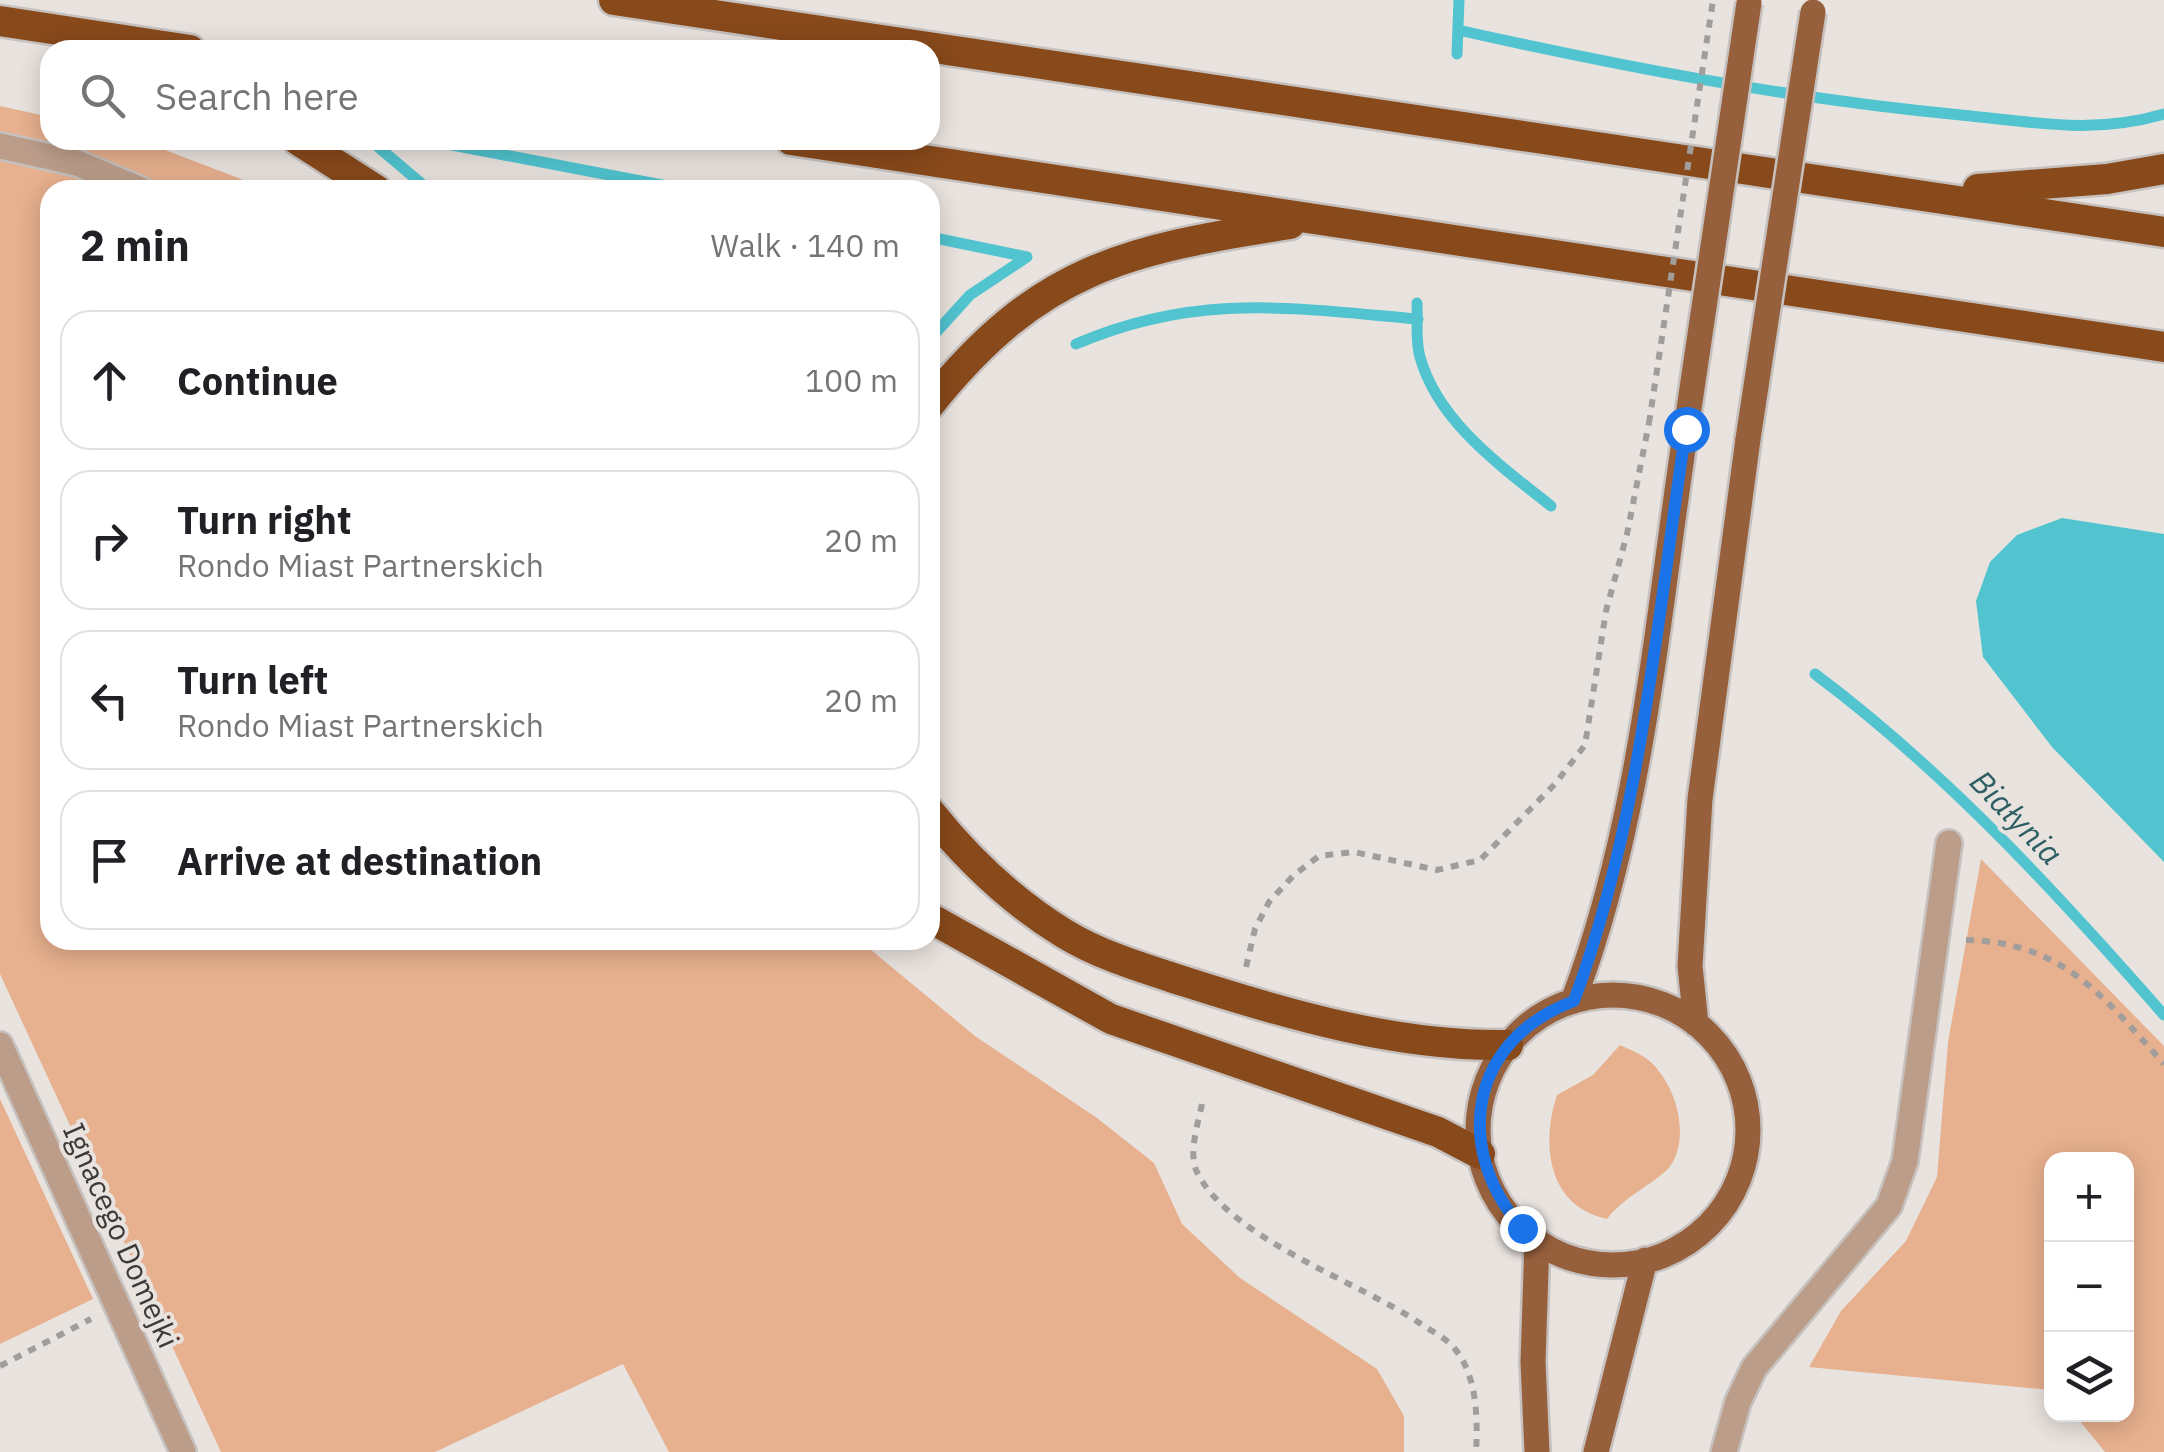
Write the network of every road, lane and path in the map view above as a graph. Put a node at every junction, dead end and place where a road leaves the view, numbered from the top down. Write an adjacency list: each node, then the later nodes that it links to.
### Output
1 (614, 0): 9 (highway)
2 (1712, 0): 26 (path, bridge)
3 (1750, 2): 27 (main road, bridge)
4 (1814, 6): 28 (main road, bridge)
5 (0, 21): 6 (highway)
6 (93, 36): 7 (highway); 8 (highway)
7 (101, 40)
8 (121, 40)
9 (884, 40)
10 (940, 48): 17 (highway)
11 (0, 146): 15 (street)
12 (314, 150): 16 (highway)
13 (857, 150): 18 (highway)
14 (2164, 169): 17 (highway)
15 (117, 180)
16 (360, 180)
17 (1911, 192): 19 (highway)
18 (1320, 219): 20 (highway); 21 (highway)
19 (2164, 232)
20 (2164, 346)
21 (940, 391)
22 (940, 824): 30 (highway)
23 (1949, 843): 25 (street)
24 (940, 924): 33 (highway)
25 (1935, 939): 31 (path); 42 (street)
26 (1246, 967)
27 (1574, 1001): 28 (main road); 30 (main road)
28 (1696, 1024): 35 (main road)
29 (0, 1045): 36 (street, Ignacego Domejki)
30 (1508, 1045): 33 (main road)
31 (2164, 1064)
32 (1202, 1104): 39 (path)
33 (1480, 1154): 34 (main road)
34 (1537, 1240): 35 (main road); 40 (main road)
35 (1645, 1260): 41 (main road)
36 (119, 1305): 37 (path); 38 (street, Ignacego Domejki)
37 (0, 1366)
38 (182, 1452)
39 (1476, 1452)
40 (1538, 1452)
41 (1596, 1452)
42 (1724, 1452)

